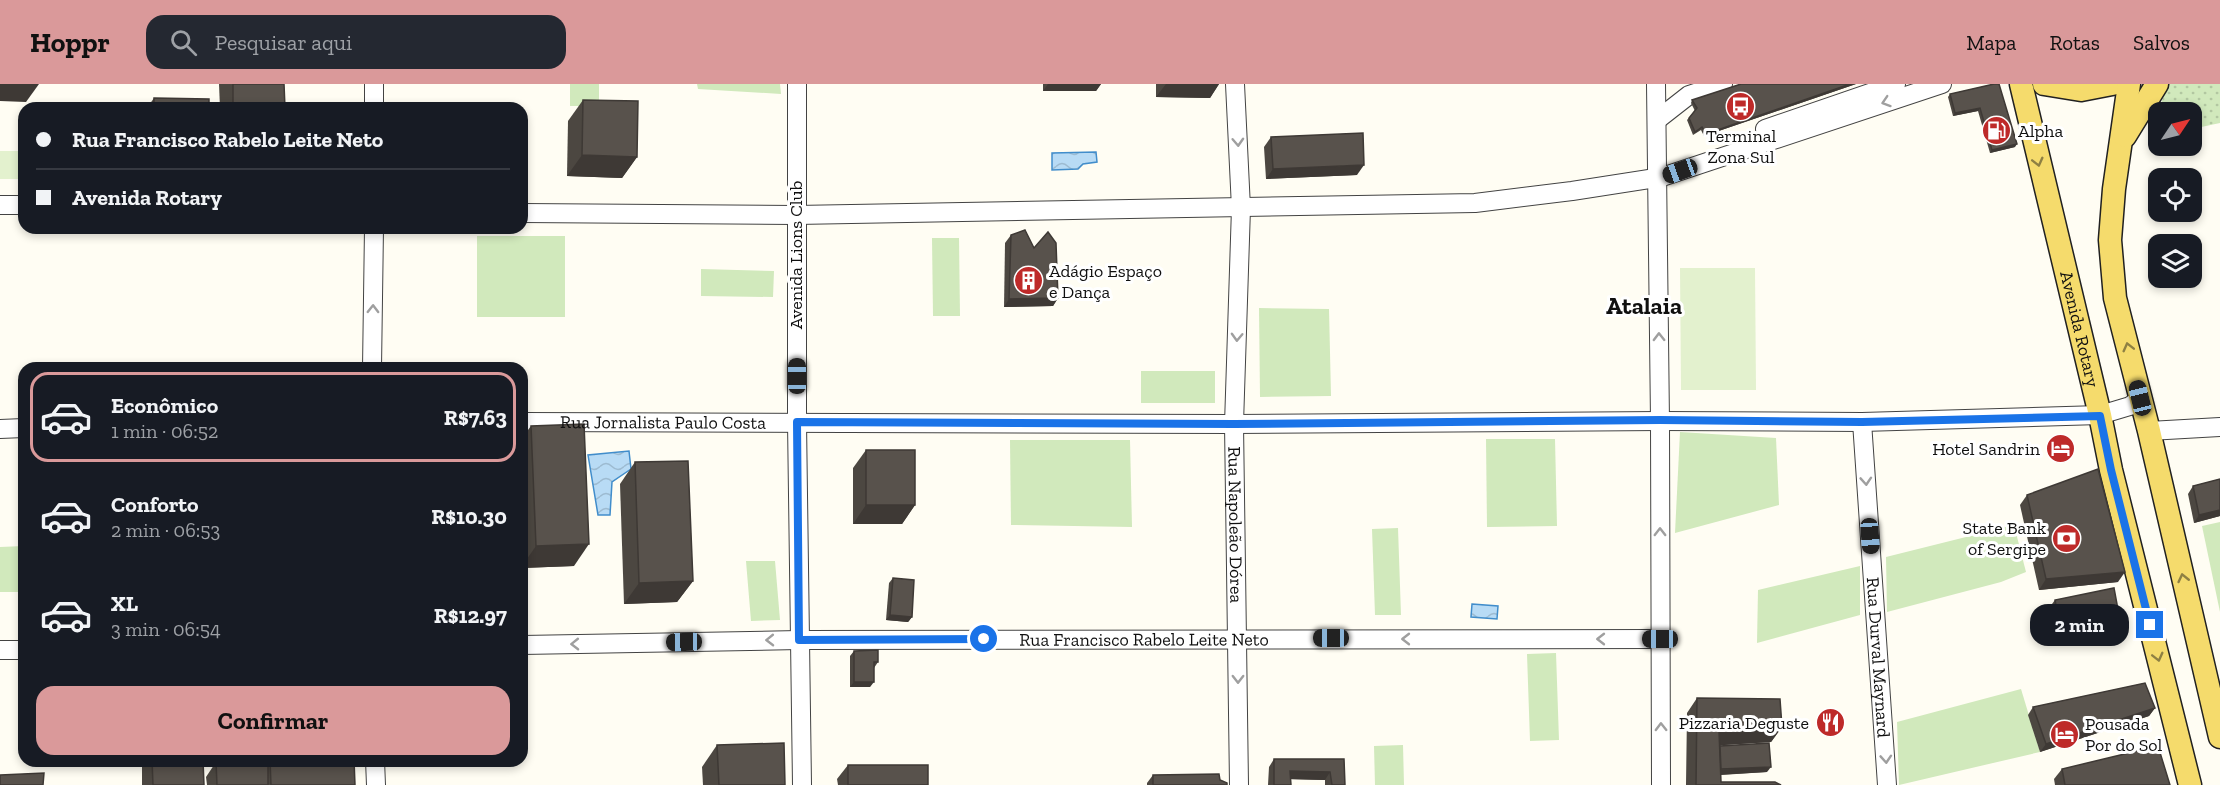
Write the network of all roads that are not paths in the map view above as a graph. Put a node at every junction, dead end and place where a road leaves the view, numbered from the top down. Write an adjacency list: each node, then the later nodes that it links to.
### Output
1 (374, 84): 13 (street)
2 (797, 84): 21 (street, Avenida Lions Club)
3 (1235, 84): 19 (street, Rua Napoleão Dórea, one-way to 19)
4 (1656, 84): 14 (street)
5 (1723, 84): 14 (street)
6 (1896, 84): 16 (street)
7 (1942, 84): 16 (street, one-way to 16)
8 (2021, 84): 25 (main road, Avenida Rotary, one-way to 25)
9 (2044, 84): 10 (main road)
10 (2112, 84)
11 (2128, 84): 15 (main road)
12 (2157, 84): 15 (main road)
13 (374, 102)
14 (1657, 120): 16 (street)
15 (2122, 140): 24 (main road, one-way to 15)
16 (1659, 177): 19 (street); 26 (street, one-way to 16)
17 (0, 205): 18 (street)
18 (18, 205)
19 (1241, 208): 21 (street); 30 (street, Rua Napoleão Dórea, one-way to 30)
20 (528, 213): 21 (street)
21 (796, 215): 28 (street, Avenida Lions Club)
22 (374, 234): 23 (street, one-way to 22)
23 (372, 362)
24 (2140, 398): 25 (street, Rua Jornalista Paulo Costa); 34 (main road)
25 (2100, 416): 29 (street, Rua Jornalista Paulo Costa); 48 (main road, Avenida Rotary, one-way to 48)
26 (1660, 420): 29 (street, Rua Jornalista Paulo Costa); 30 (street, Rua Jornalista Paulo Costa); 36 (street, one-way to 26)
27 (528, 422): 28 (street, Rua Jornalista Paulo Costa)
28 (797, 422): 30 (street, Rua Jornalista Paulo Costa); 37 (street, Avenida Lions Club)
29 (1862, 422): 47 (street, Rua Durval Maynard, one-way to 47)
30 (1234, 424): 35 (street, Rua Napoleão Dórea)
31 (2220, 427): 34 (street)
32 (18, 428): 33 (street)
33 (0, 429)
34 (2149, 431): 41 (main road, one-way to 34)
35 (1238, 638): 36 (street, Rua Francisco Rabelo Leite Neto, one-way to 35); 37 (street, Rua Francisco Rabelo Leite Neto); 45 (street, Rua Napoleão Dórea, one-way to 45)
36 (1660, 639): 46 (street, one-way to 36)
37 (799, 640): 38 (street, Rua Francisco Rabelo Leite Neto, one-way to 38); 44 (street, Avenida Lions Club)
38 (528, 645)
39 (0, 650): 40 (street)
40 (18, 650)
41 (2220, 737)
42 (375, 767): 43 (street)
43 (376, 785)
44 (802, 785)
45 (1239, 785)
46 (1661, 785)
47 (1887, 785)
48 (2190, 785)

